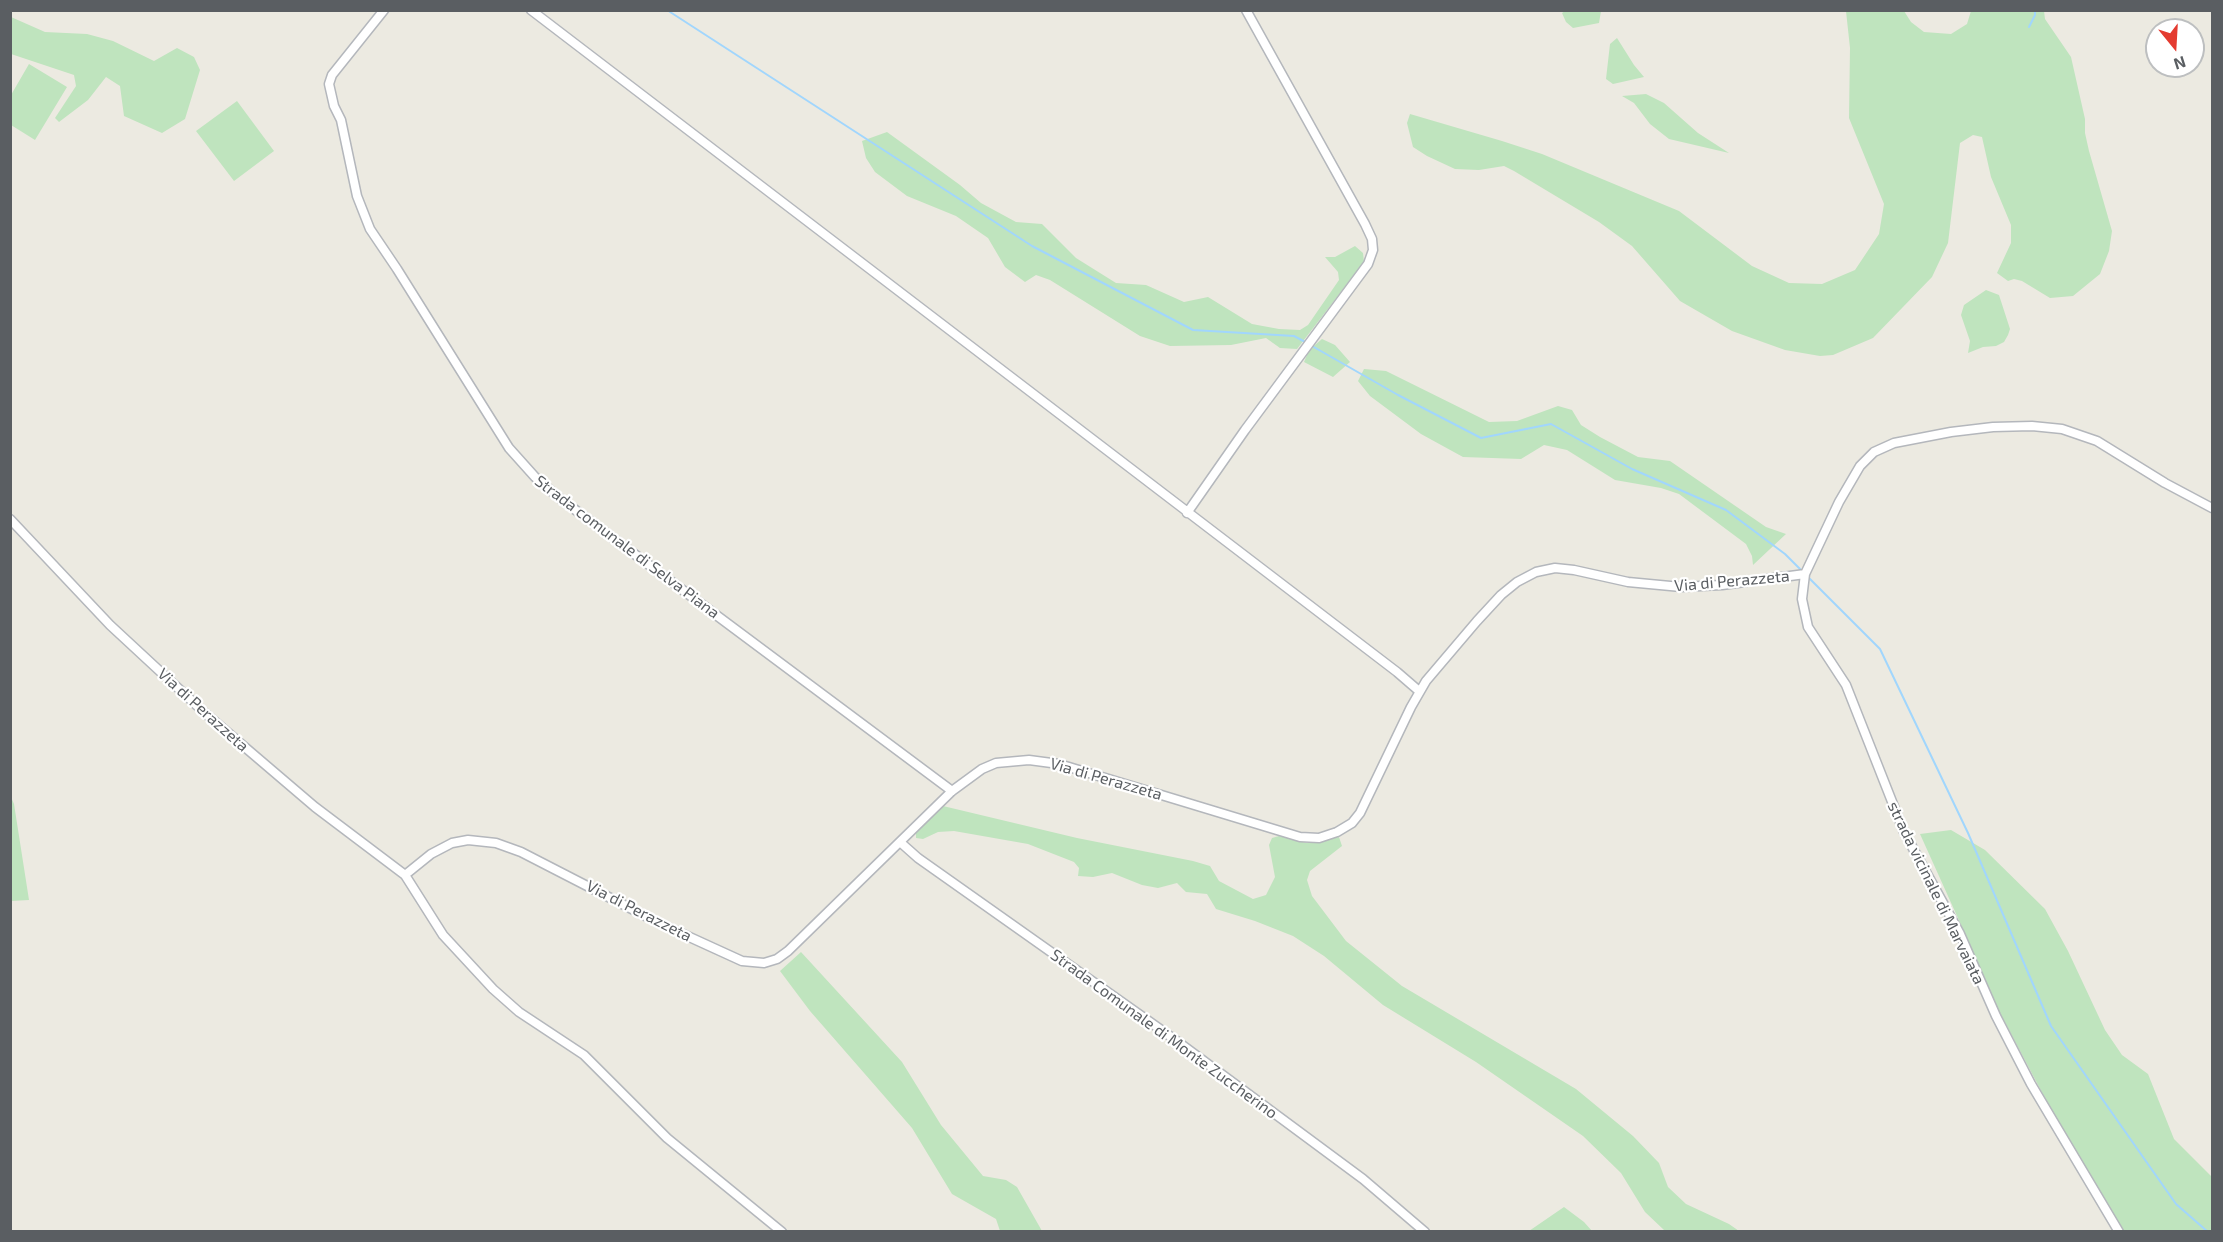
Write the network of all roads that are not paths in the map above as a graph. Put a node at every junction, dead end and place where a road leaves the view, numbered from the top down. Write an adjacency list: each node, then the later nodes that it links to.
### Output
1 (384, 10): 9 (street, Strada comunale di Selva Piana)
2 (531, 10): 5 (street)
3 (1246, 10): 5 (street)
4 (2212, 508): 7 (street, Via di Perazzeta)
5 (1187, 513): 8 (street)
6 (10, 519): 11 (street, Via di Perazzeta)
7 (1805, 574): 8 (street, Via di Perazzeta); 14 (street, strada vicinale di Marvaiata)
8 (1419, 691): 9 (street, Via di Perazzeta)
9 (952, 791): 10 (street, Via di Perazzeta)
10 (900, 842): 11 (street, Via di Perazzeta); 13 (street, Strada Comunale di Monte Zuccherino)
11 (405, 875): 12 (street)
12 (782, 1232)
13 (1425, 1232)
14 (2119, 1232)

